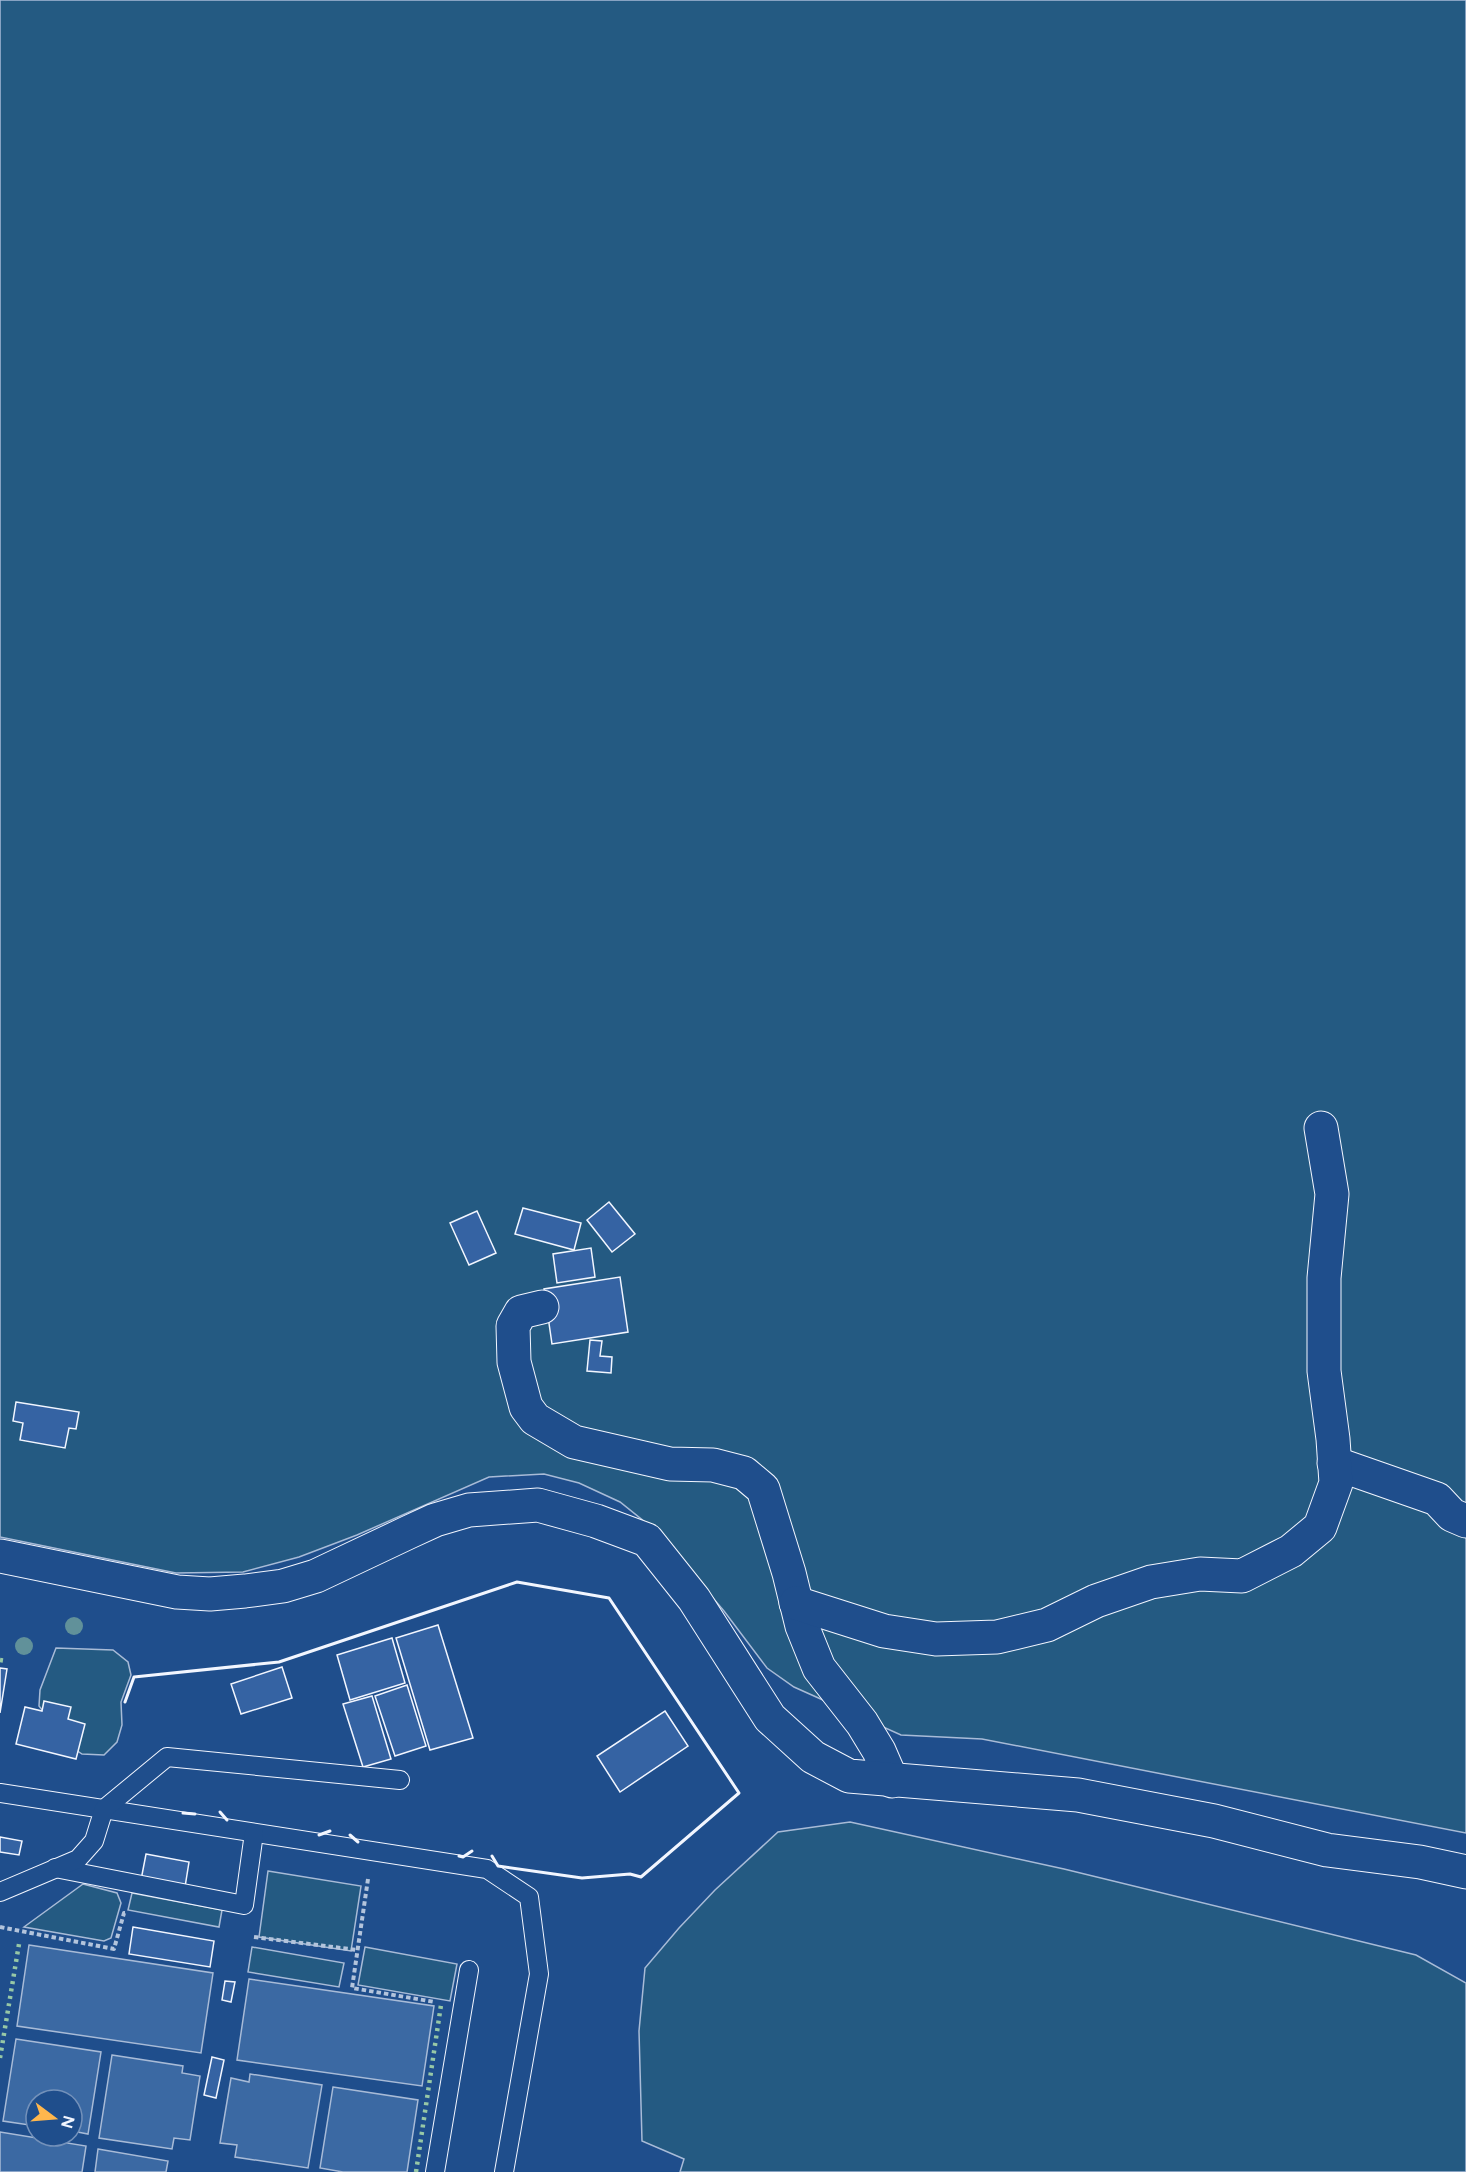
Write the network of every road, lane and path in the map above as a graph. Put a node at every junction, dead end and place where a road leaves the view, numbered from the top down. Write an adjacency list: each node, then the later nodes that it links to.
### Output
1 (1321, 1128): 3 (street)
2 (542, 1307): 6 (street)
3 (1335, 1463): 4 (street); 6 (street)
4 (1466, 1521)
5 (0, 1556): 8 (street)
6 (796, 1603): 8 (street)
7 (400, 1780): 10 (lane)
8 (892, 1781): 14 (street)
9 (0, 1793): 10 (lane)
10 (104, 1809): 11 (lane); 13 (lane)
11 (254, 1833): 12 (lane); 13 (lane)
12 (372, 1851): 19 (path); 23 (lane)
13 (55, 1868): 15 (lane)
14 (1466, 1872)
15 (0, 1892)
16 (135, 1915): 17 (path)
17 (0, 1927)
18 (254, 1937): 19 (path)
19 (357, 1950): 21 (path)
20 (469, 1970): 21 (lane)
21 (463, 2007): 22 (lane)
22 (435, 2172)
23 (504, 2172)

